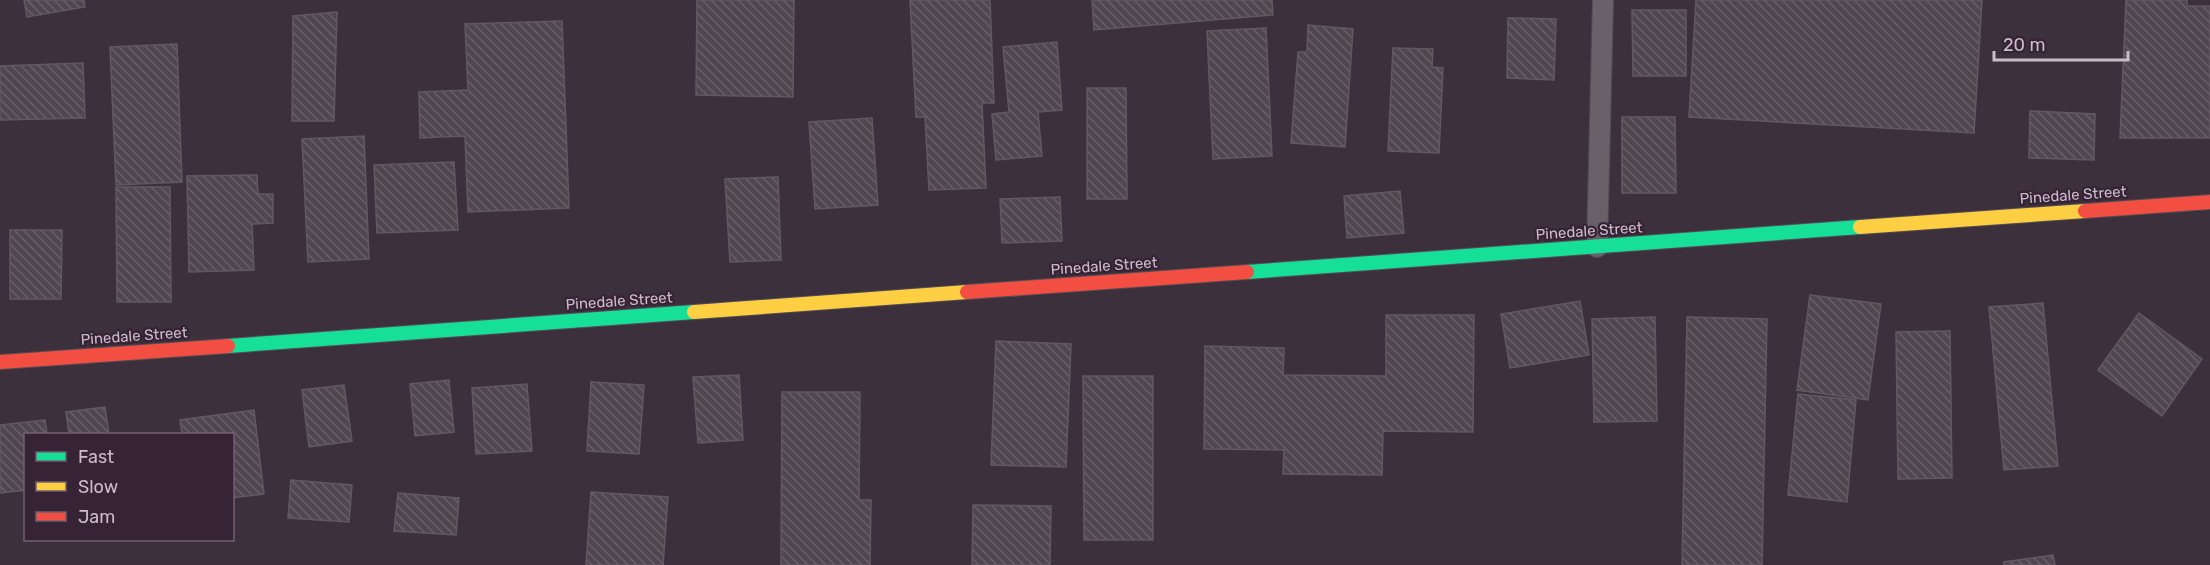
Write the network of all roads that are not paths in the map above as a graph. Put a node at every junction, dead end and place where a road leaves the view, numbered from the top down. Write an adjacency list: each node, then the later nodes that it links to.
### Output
1 (1603, 0): 3 (lane)
2 (2210, 202): 3 (street, Pinedale Street)
3 (1596, 247): 4 (street, Pinedale Street)
4 (0, 363)

